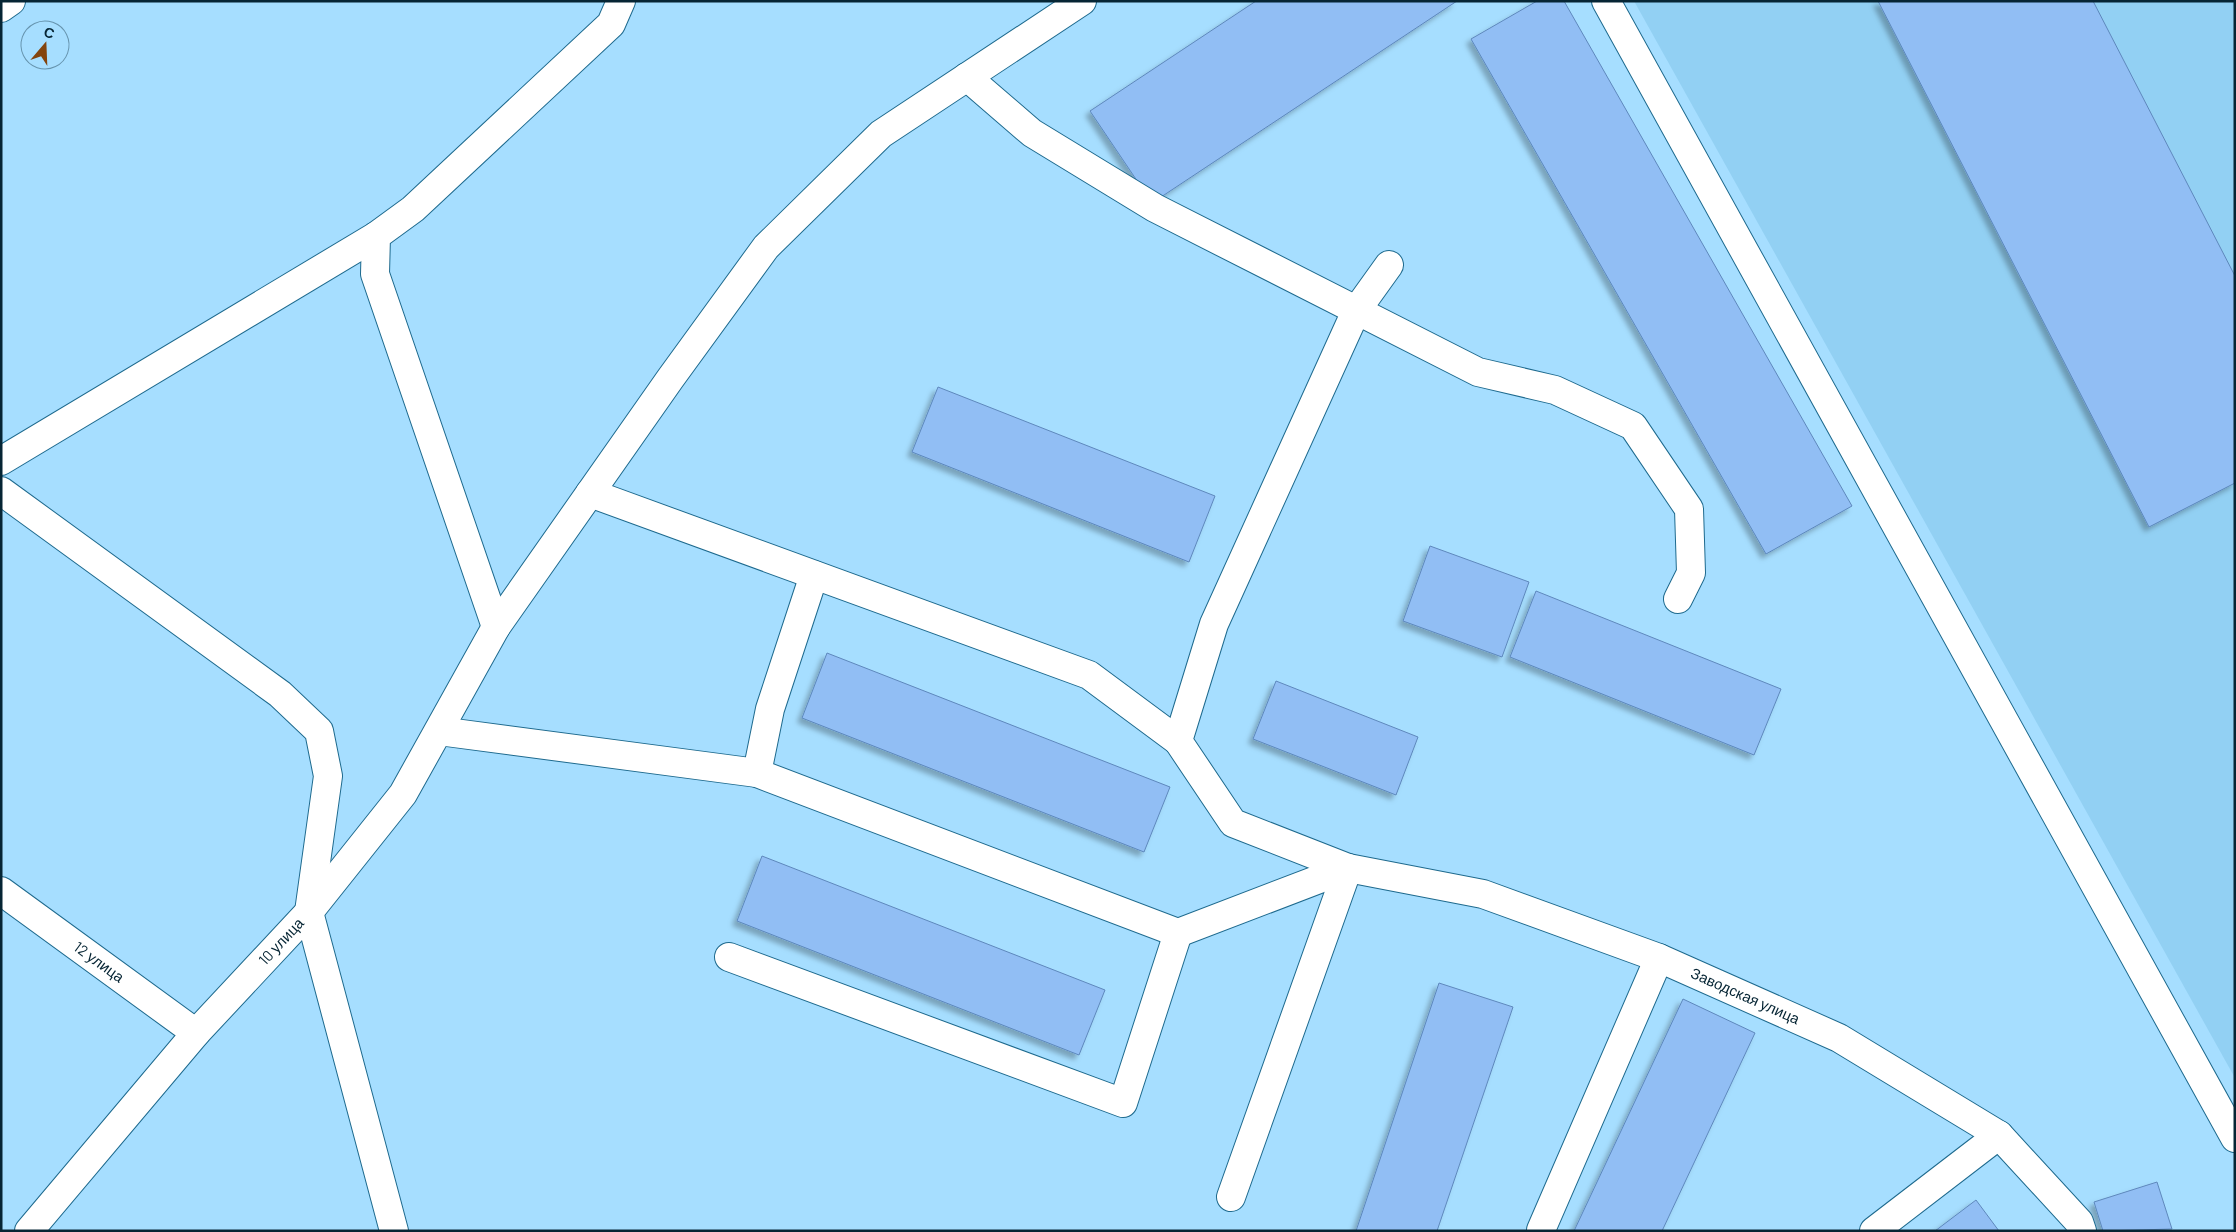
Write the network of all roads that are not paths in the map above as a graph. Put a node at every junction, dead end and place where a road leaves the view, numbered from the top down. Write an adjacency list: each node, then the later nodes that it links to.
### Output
1 (11, 1): 5 (street)
2 (621, 1): 7 (street)
3 (1082, 1): 6 (street, 10 улица)
4 (1606, 1): 27 (street)
5 (1, 8)
6 (967, 76): 9 (street); 12 (street, 10 улица)
7 (376, 236): 10 (street); 15 (street)
8 (1389, 265): 9 (street)
9 (1356, 311): 14 (street); 17 (street)
10 (1, 461)
11 (1, 491): 21 (street)
12 (590, 493): 13 (street); 15 (street, 10 улица)
13 (814, 575): 17 (street); 18 (street)
14 (1678, 598)
15 (496, 627): 16 (street, 10 улица)
16 (439, 731): 18 (street); 21 (street, 10 улица)
17 (1178, 741): 19 (street, Заводская улица)
18 (757, 773): 22 (street)
19 (1348, 868): 22 (street); 24 (street, Заводская улица); 28 (street)
20 (1, 892): 25 (street, 12 улица)
21 (309, 912): 25 (street, 10 улица); 31 (street)
22 (1178, 933): 23 (street)
23 (729, 957)
24 (1658, 958): 26 (street, Заводская улица); 29 (street)
25 (196, 1033): 30 (street, 10 улица)
26 (1999, 1135): 32 (street); 33 (street, Заводская улица)
27 (2235, 1138)
28 (1231, 1197)
29 (1540, 1230)
30 (29, 1231)
31 (394, 1231)
32 (1874, 1231)
33 (2082, 1231)

